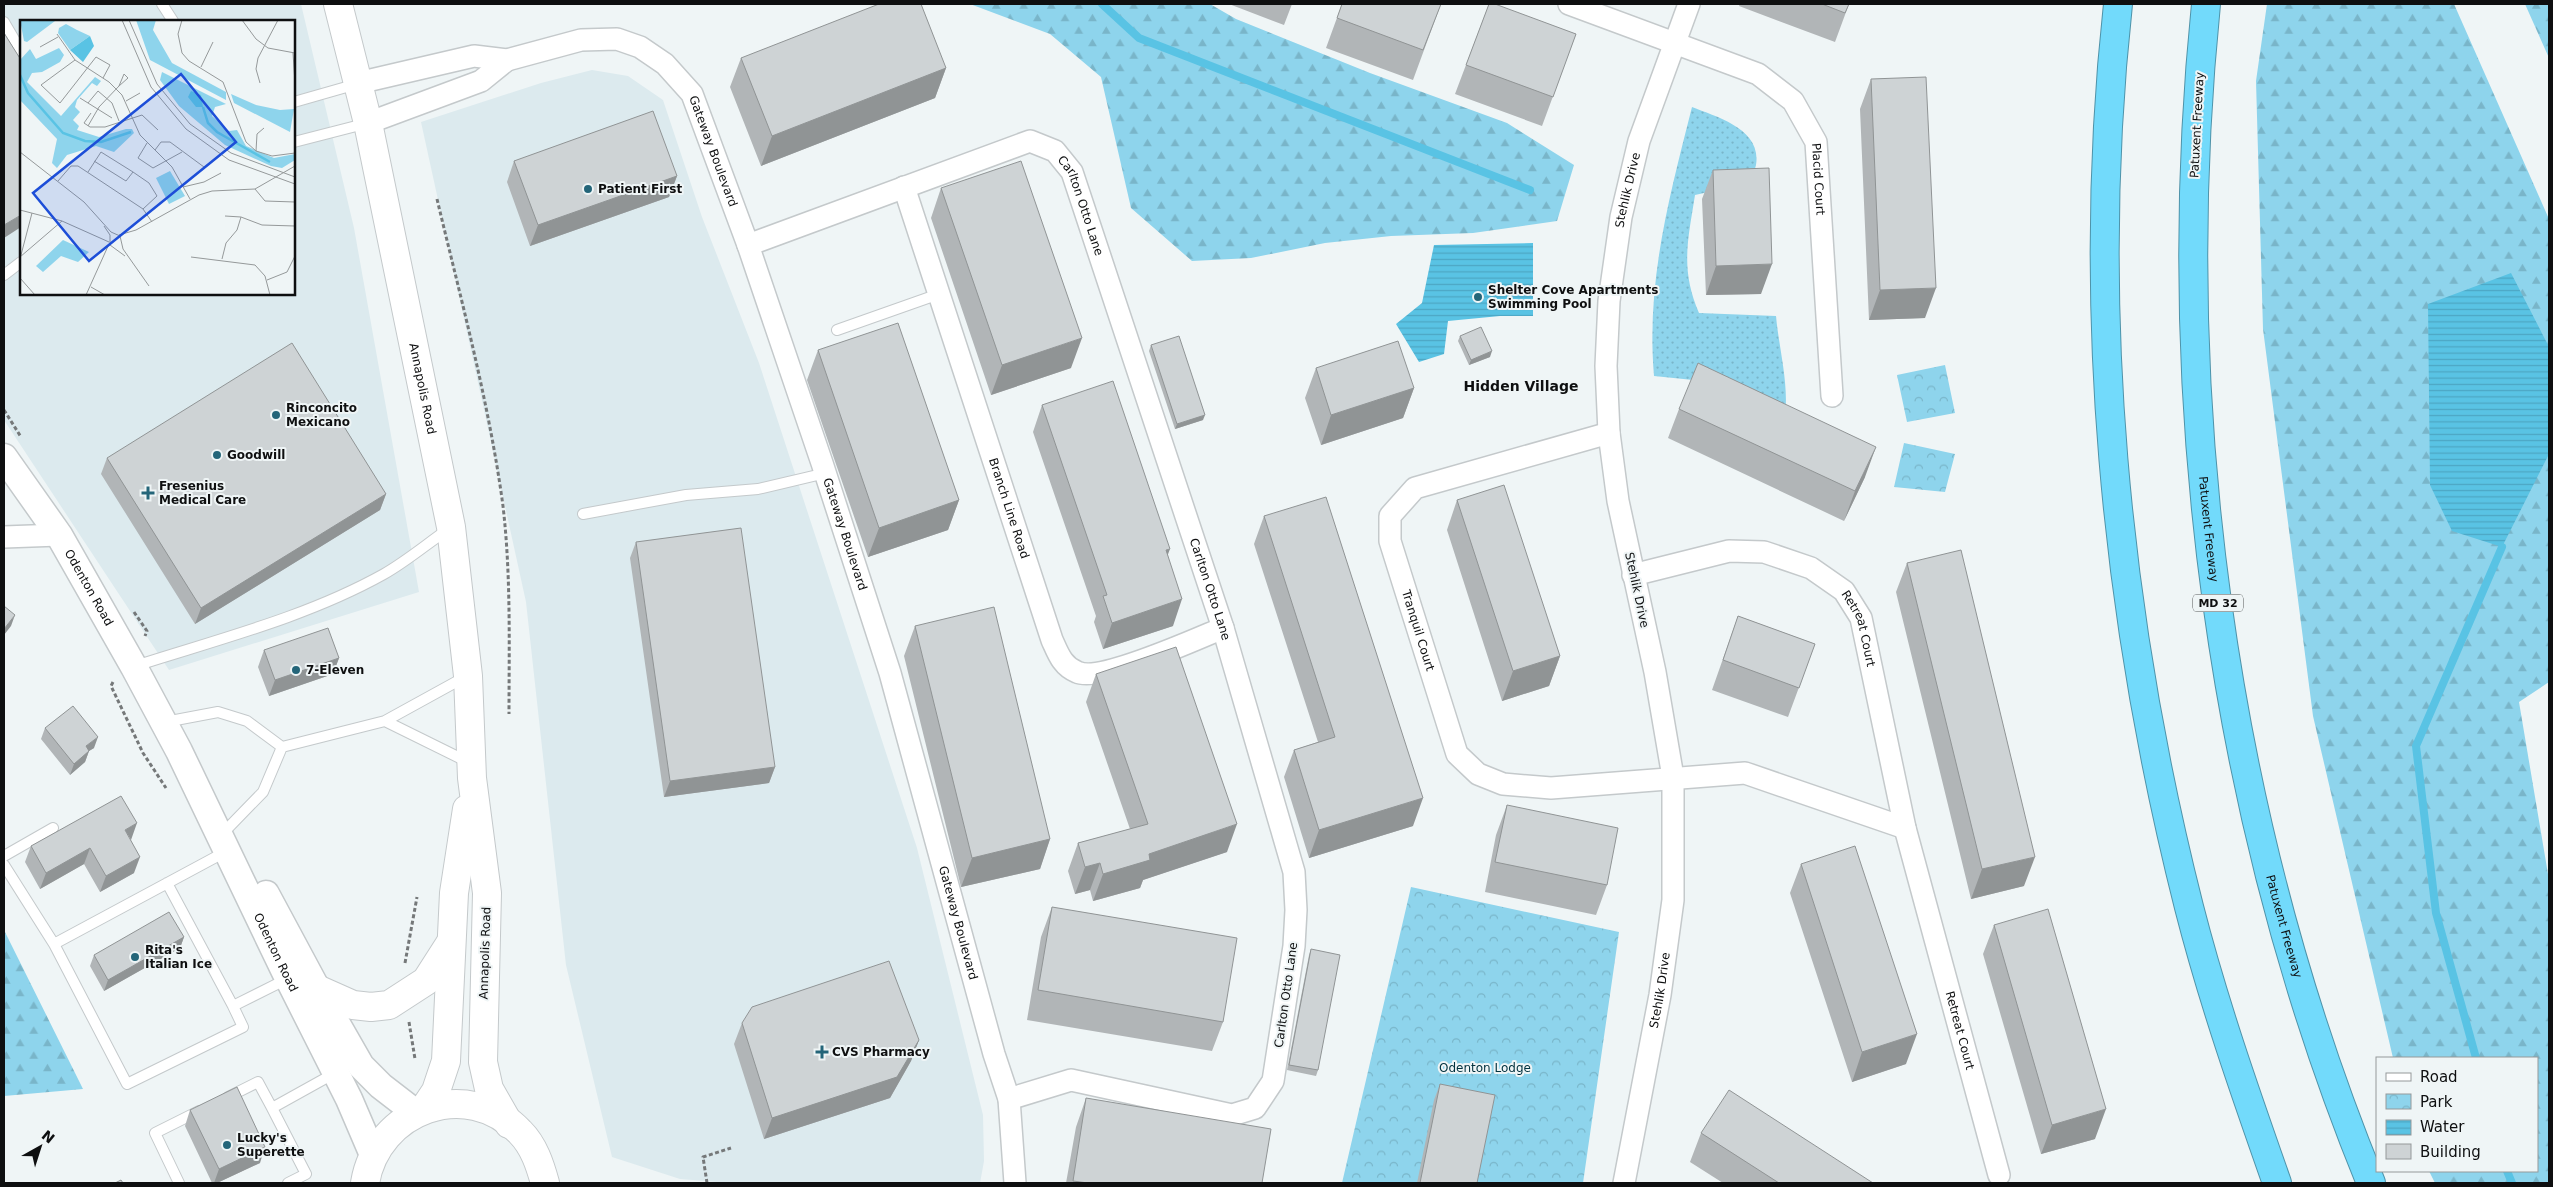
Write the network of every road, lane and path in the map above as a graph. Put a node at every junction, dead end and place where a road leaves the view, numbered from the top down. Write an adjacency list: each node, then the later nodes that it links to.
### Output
1 (162, 4): 7 (lane)
2 (338, 4): 12 (main road, Annapolis Road)
3 (1569, 4): 9 (street, Placid Court)
4 (1689, 4): 9 (street, Stehlik Drive)
5 (2118, 4): 66 (highway)
6 (2206, 4): 67 (highway, Patuxent Freeway / MD 32)
7 (172, 20)
8 (4, 22): 10 (lane)
9 (1675, 42): 23 (street, Placid Court); 24 (street, Stehlik Drive)
10 (20, 49)
11 (507, 60): 12 (street, Gateway Boulevard); 14 (street, Gateway Boulevard); 18 (street, Gateway Boulevard)
12 (358, 84): 13 (lane); 14 (main road, Annapolis Road)
13 (295, 102)
14 (368, 123): 15 (lane); 28 (main road, Annapolis Road)
15 (295, 142)
16 (904, 187): 18 (street, Carlton Otto Lane); 21 (street, Branch Line Road); 32 (street, Carlton Otto Lane)
17 (437, 199): 35 (path)
18 (748, 245): 26 (street, Gateway Boulevard)
19 (20, 263): 20 (lane)
20 (4, 275)
21 (939, 294): 22 (lane); 32 (street, Branch Line Road)
22 (837, 330)
23 (1832, 396)
24 (1609, 433): 31 (street, Stehlik Drive); 40 (street, Tranquil Court)
25 (4, 457): 29 (street, Odenton Road)
26 (826, 473): 27 (lane); 53 (street, Gateway Boulevard)
27 (583, 514)
28 (451, 527): 33 (lane); 34 (main road, Annapolis Road)
29 (59, 535): 30 (street); 33 (street, Odenton Road)
30 (4, 537)
31 (1633, 575): 40 (street, Stehlik Drive); 42 (street, Retreat Court)
32 (1223, 628): 53 (street, Carlton Otto Lane)
33 (134, 667): 37 (street, Odenton Road)
34 (468, 676): 36 (lane); 39 (main road, Annapolis Road)
35 (509, 714)
36 (385, 721): 38 (lane); 39 (lane)
37 (164, 722): 38 (lane); 43 (street, Odenton Road)
38 (282, 747): 43 (lane)
39 (471, 770): 47 (main road, Annapolis Road); 56 (main road, Annapolis Road)
40 (1673, 777): 42 (street); 65 (street, Stehlik Drive)
41 (52, 828): 44 (lane)
42 (1905, 828): 59 (street, Retreat Court)
43 (227, 840): 46 (lane); 49 (street, Odenton Road); 50 (street, Odenton Road)
44 (4, 856)
45 (4, 865): 48 (lane)
46 (166, 883): 48 (lane); 51 (lane)
47 (452, 941): 50 (main road); 55 (main road, Annapolis Road)
48 (54, 944): 51 (lane)
49 (288, 978): 51 (lane); 52 (street, Odenton Road)
50 (317, 989): 55 (street, Odenton Road)
51 (233, 1006)
52 (336, 1072): 54 (lane); 58 (street, Odenton Road)
53 (1009, 1099): 64 (street, Gateway Boulevard)
54 (272, 1108): 61 (lane); 62 (lane)
55 (420, 1111): 56 (main road); 58 (main road)
56 (509, 1124): 60 (main road)
57 (731, 1148): 63 (path)
58 (364, 1172)
59 (1999, 1175)
60 (547, 1178)
61 (179, 1183)
62 (288, 1183)
63 (707, 1183)
64 (1016, 1183)
65 (1624, 1183)
66 (2277, 1183)
67 (2371, 1183)

